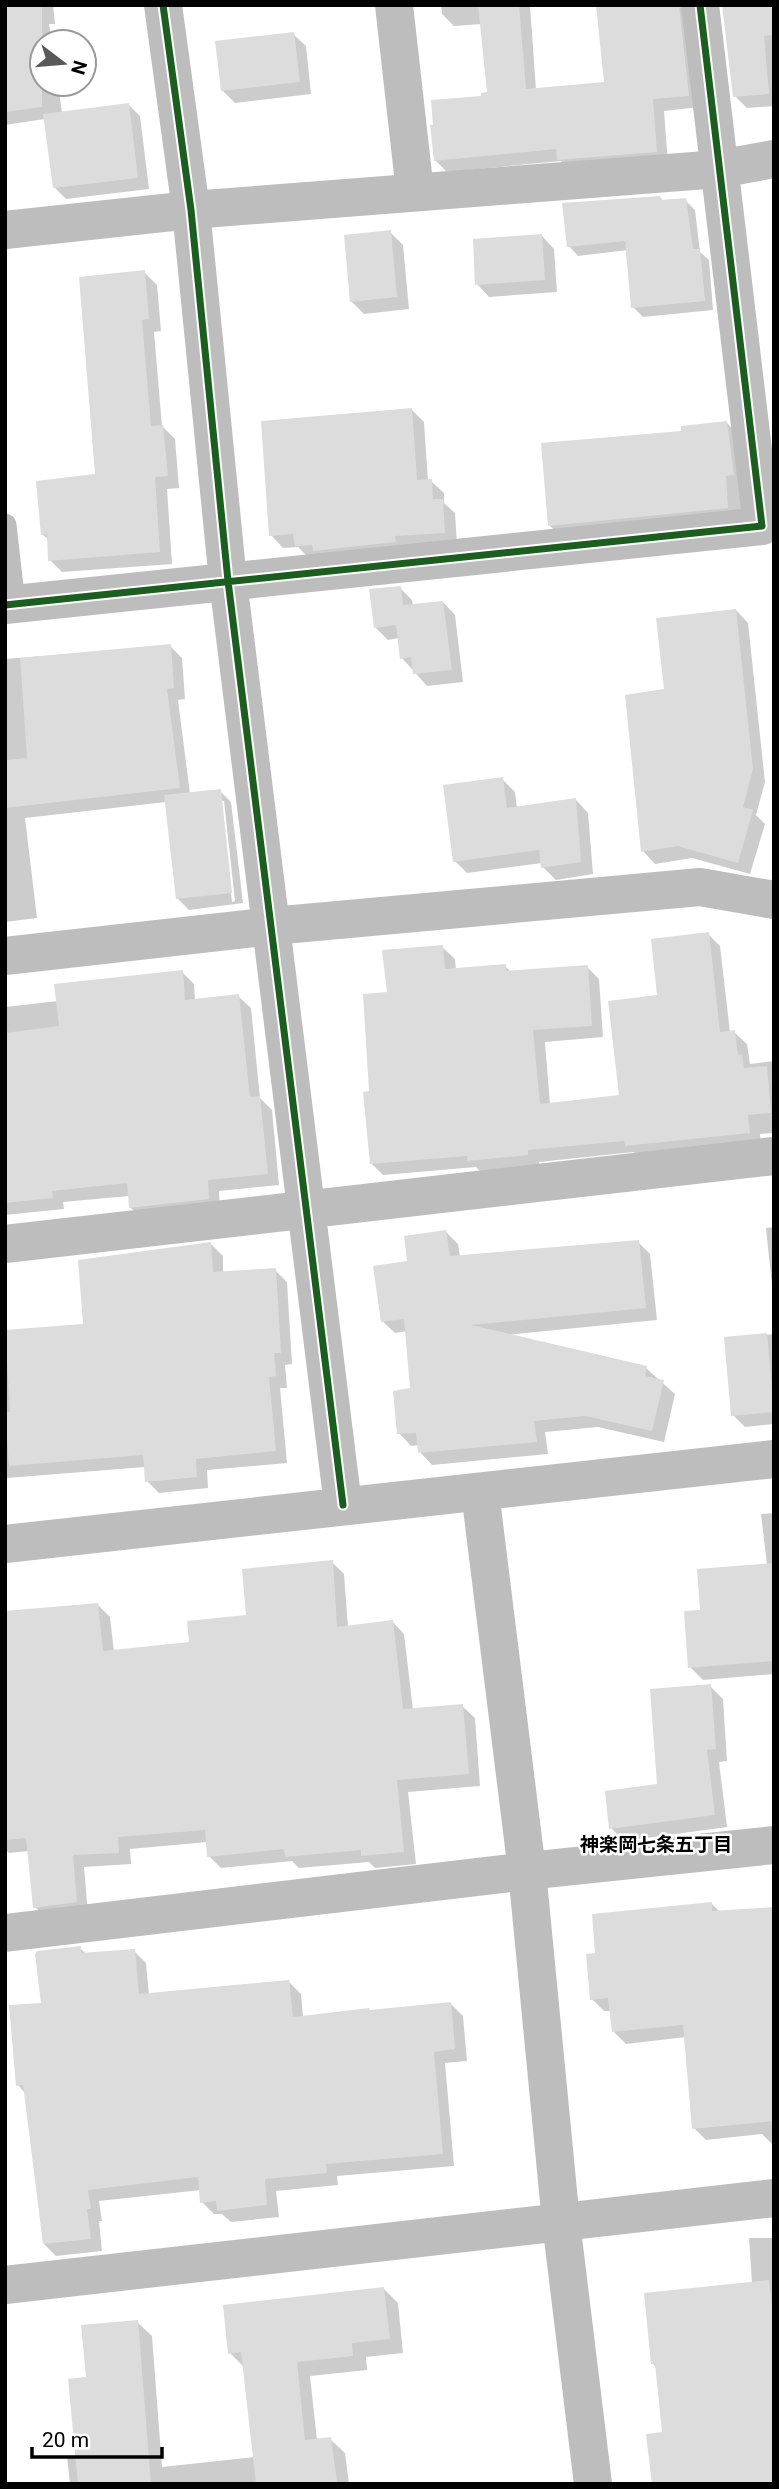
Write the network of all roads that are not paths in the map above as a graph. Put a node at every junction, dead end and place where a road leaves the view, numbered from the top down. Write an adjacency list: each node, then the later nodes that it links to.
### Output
1 (163, 5): 7 (street)
2 (394, 5): 6 (street)
3 (699, 5): 5 (street)
4 (774, 159): 5 (street)
5 (719, 169): 6 (street); 10 (street)
6 (415, 192): 7 (street)
7 (191, 210): 8 (street); 10 (street)
8 (5, 230)
9 (5, 525): 11 (lane)
10 (228, 581): 11 (street); 13 (street)
11 (10, 604)
12 (774, 900): 13 (street)
13 (272, 926): 14 (street); 16 (street)
14 (5, 956)
15 (774, 1156): 16 (street)
16 (306, 1208): 17 (street); 20 (street)
17 (5, 1244)
18 (774, 1459): 19 (street)
19 (480, 1492): 20 (street); 23 (street)
20 (343, 1505): 21 (street)
21 (5, 1544)
22 (774, 1845): 23 (street)
23 (527, 1871): 24 (street); 26 (street)
24 (5, 1933)
25 (774, 2198): 26 (street)
26 (562, 2222): 27 (street); 28 (street)
27 (5, 2285)
28 (593, 2484)

